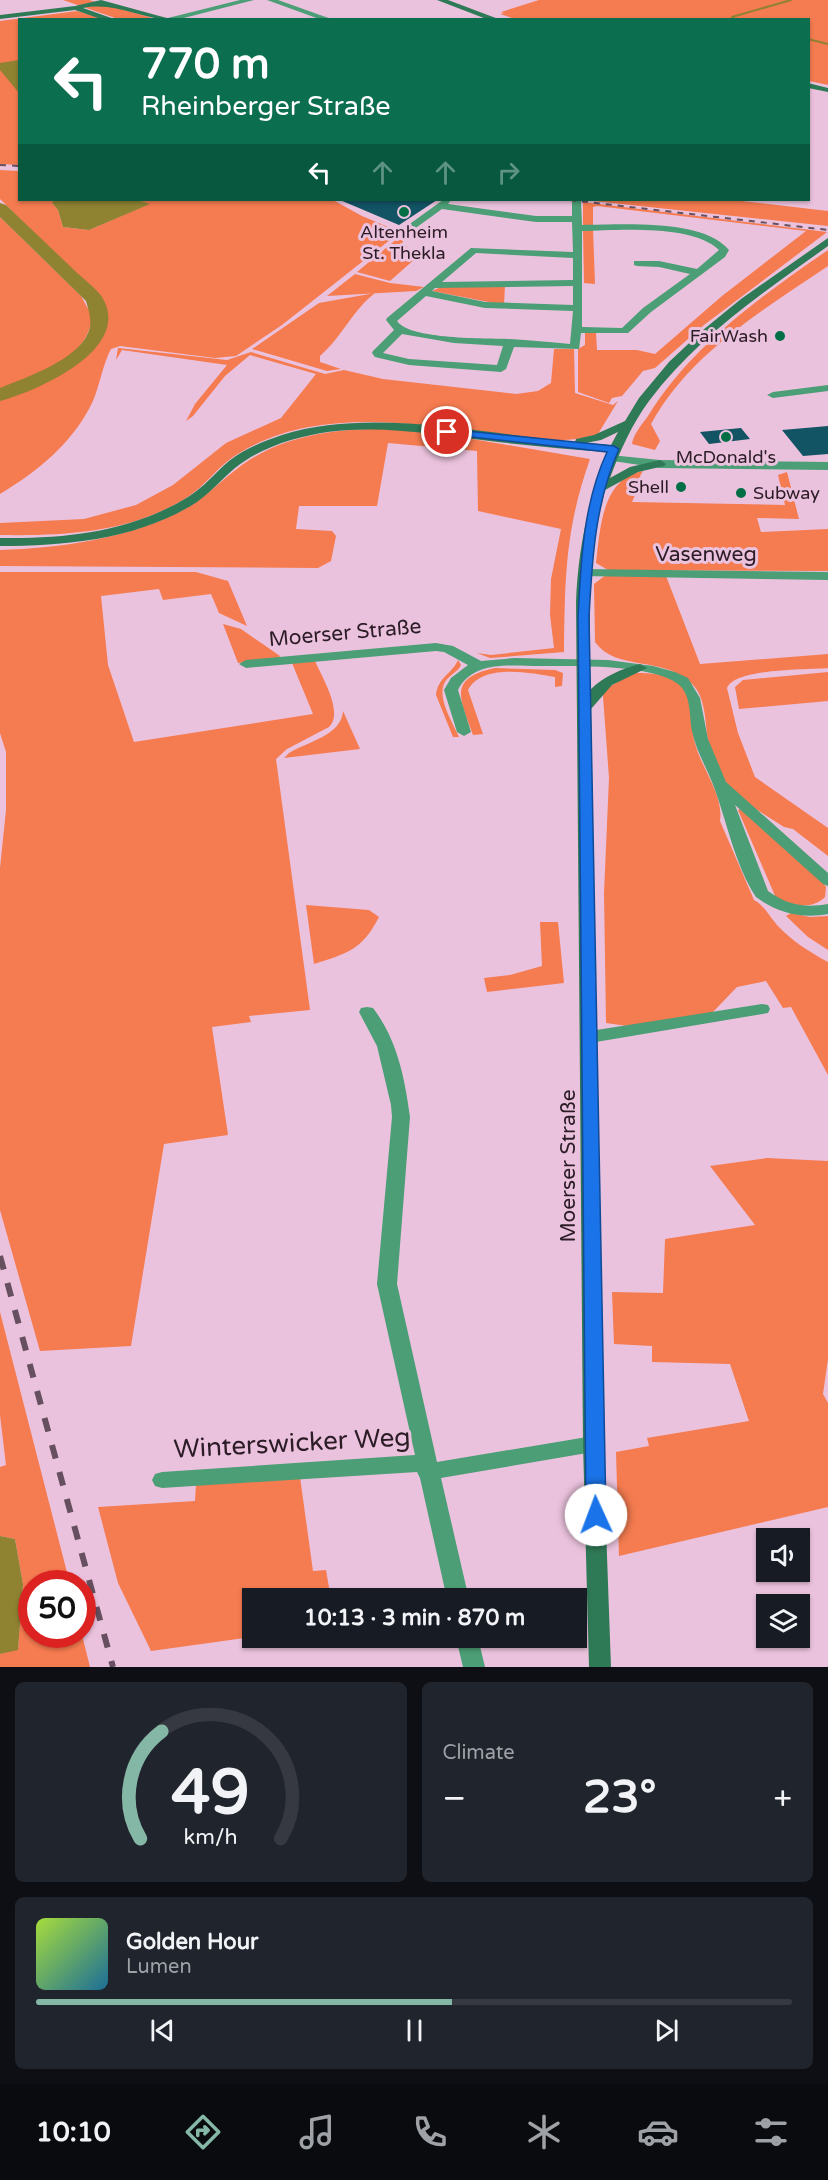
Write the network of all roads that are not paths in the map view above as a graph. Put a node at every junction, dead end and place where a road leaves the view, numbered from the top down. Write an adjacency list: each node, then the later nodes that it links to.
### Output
1 (59, 0): 6 (main road)
2 (250, 0): 11 (street)
3 (271, 0): 12 (street)
4 (441, 0): 7 (main road)
5 (100, 1): 6 (main road); 10 (main road)
6 (75, 8): 8 (main road); 9 (main road)
7 (484, 16): 13 (main road); 14 (main road)
8 (0, 17)
9 (108, 18)
10 (165, 18)
11 (173, 18)
12 (325, 18)
13 (473, 18)
14 (491, 18)
15 (810, 86): 16 (main road)
16 (828, 90)
17 (446, 201): 19 (street)
18 (577, 201): 20 (street)
19 (439, 206): 20 (street); 21 (street)
20 (577, 223): 23 (street); 25 (street)
21 (396, 238)
22 (828, 241): 34 (main road, Moerser Straße)
23 (577, 255): 26 (street); 27 (street)
24 (637, 263): 25 (street)
25 (697, 272): 30 (street)
26 (578, 283): 27 (street); 28 (street)
27 (428, 288): 28 (street); 29 (street)
28 (578, 308): 30 (street)
29 (400, 330): 31 (street); 31 (street)
30 (578, 330): 31 (street)
31 (510, 342)
32 (828, 388): 33 (street)
33 (773, 394)
34 (627, 424): 36 (main road); 37 (main road, Moerser Straße)
35 (498, 438): 36 (main road); 37 (main road); 42 (main road)
36 (550, 442): 37 (main road)
37 (612, 454): 38 (street); 39 (street); 41 (main road, Moerser Straße)
38 (660, 464): 39 (street); 41 (main road)
39 (690, 464): 40 (street)
40 (828, 466)
41 (600, 489): 43 (main road, Moerser Straße)
42 (0, 542)
43 (584, 573): 44 (street, Vasenweg); 46 (main road, Moerser Straße)
44 (828, 576)
45 (246, 664): 47 (street, Moerser Straße)
46 (584, 664): 47 (street); 48 (street); 49 (main road, Moerser Straße)
47 (480, 666): 50 (street)
48 (640, 668): 49 (main road); 51 (street)
49 (584, 708): 56 (main road, Moerser Straße)
50 (464, 732)
51 (719, 783): 52 (street); 53 (street)
52 (828, 881)
53 (828, 909)
54 (762, 1009): 56 (street)
55 (367, 1012): 58 (street, Winterswicker Weg)
56 (590, 1037): 57 (main road, Moerser Straße)
57 (593, 1444): 58 (street, Winterswicker Weg); 63 (main road, Moerser Straße)
58 (426, 1468): 59 (street, Winterswicker Weg); 60 (street, Winterswicker Weg)
59 (162, 1479)
60 (455, 1588)
61 (469, 1648): 62 (street)
62 (474, 1667)
63 (600, 1667)

